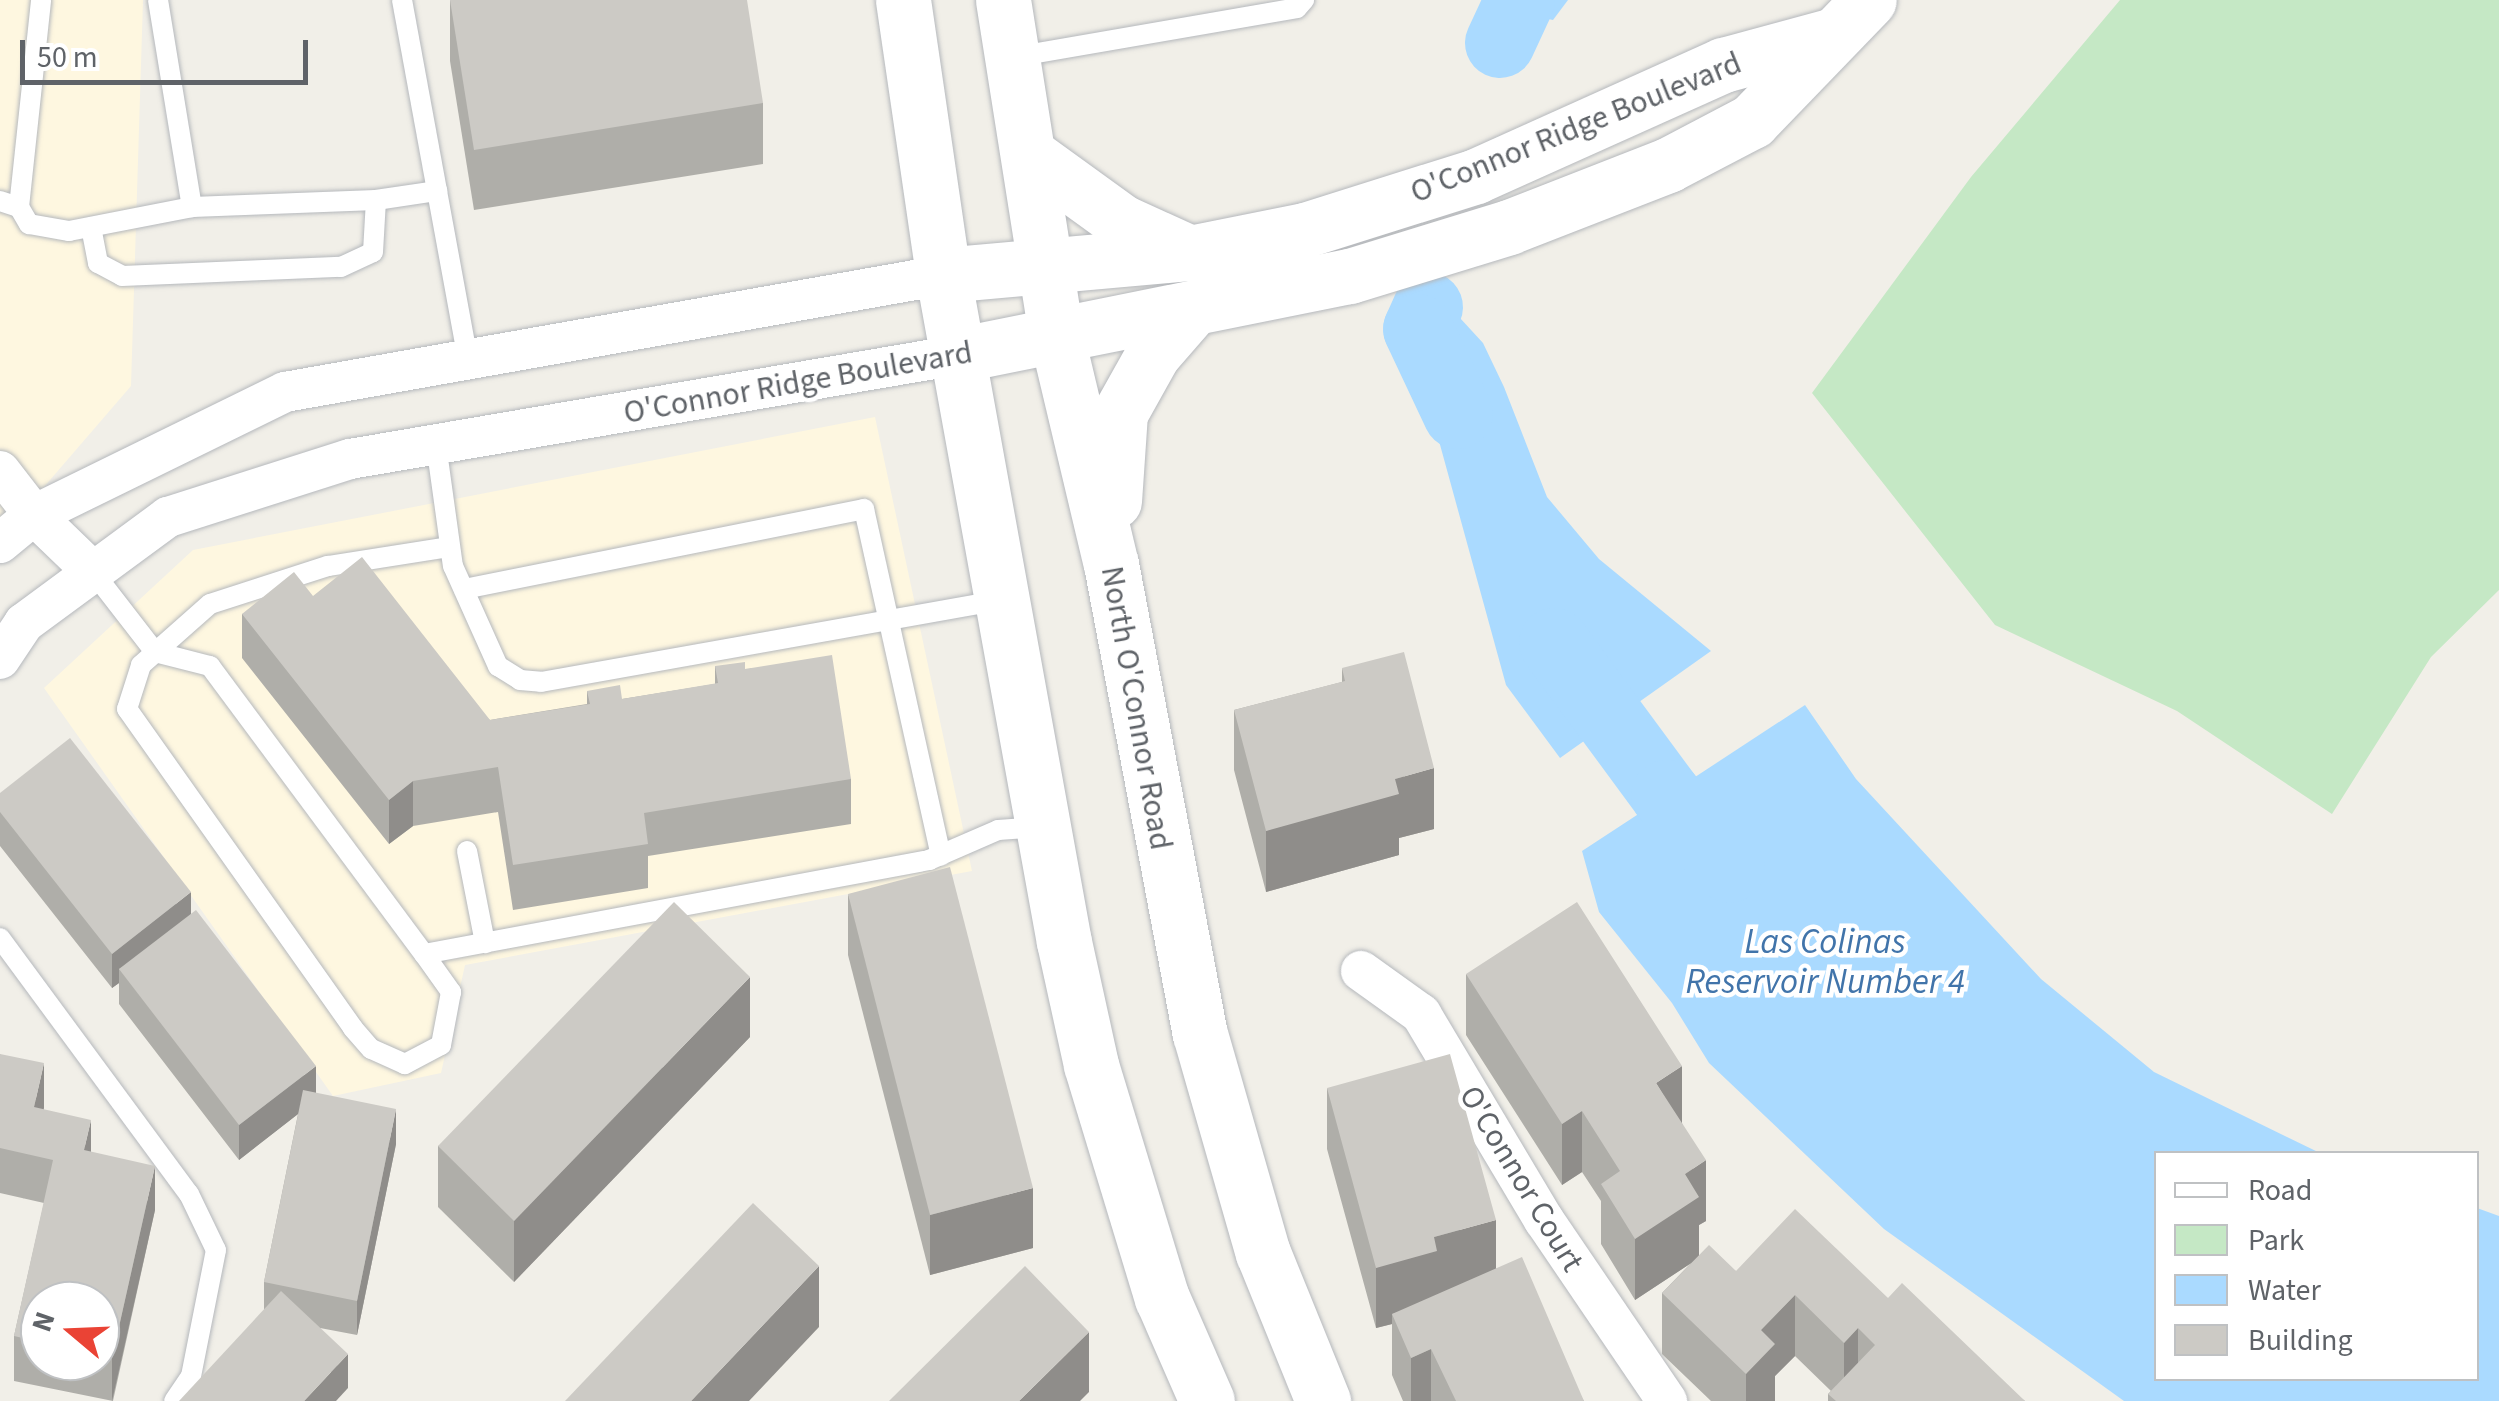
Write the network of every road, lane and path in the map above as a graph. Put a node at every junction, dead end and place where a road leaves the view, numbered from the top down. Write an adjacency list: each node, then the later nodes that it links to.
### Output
1 (42, 0): 13 (lane)
2 (158, 0): 14 (lane)
3 (402, 0): 11 (lane)
4 (903, 0): 18 (main road)
5 (1003, 0): 9 (main road, North O'Connor Road)
6 (1304, 0): 9 (lane)
7 (1870, 0): 8 (main road)
8 (1830, 36): 16 (main road, O'Connor Ridge Boulevard); 19 (main road, O'Connor Ridge Boulevard)
9 (1012, 58): 10 (main road, North O'Connor Road)
10 (1028, 154): 16 (main road); 17 (main road, North O'Connor Road)
11 (437, 191): 12 (lane); 22 (lane)
12 (376, 200): 14 (lane); 15 (lane)
13 (10, 204): 15 (lane)
14 (192, 207): 15 (lane)
15 (91, 226)
16 (1190, 253): 17 (main road, O'Connor Ridge Boulevard)
17 (1048, 270): 18 (main road, O'Connor Ridge Boulevard); 20 (main road, North O'Connor Road)
18 (943, 275): 21 (main road); 22 (street, O'Connor Ridge Boulevard)
19 (1193, 308): 20 (main road, O'Connor Ridge Boulevard); 28 (main road)
20 (1056, 334): 21 (main road, O'Connor Ridge Boulevard); 28 (main road, North O'Connor Road)
21 (957, 355): 23 (street, O'Connor Ridge Boulevard); 31 (main road)
22 (468, 360): 25 (street, O'Connor Ridge Boulevard)
23 (436, 444): 27 (lane); 29 (street, O'Connor Ridge Boulevard)
24 (0, 471): 25 (street)
25 (34, 516): 26 (street, O'Connor Ridge Boulevard); 29 (street)
26 (0, 543)
27 (450, 547): 30 (lane); 33 (lane)
28 (1111, 564): 44 (main road, North O'Connor Road)
29 (93, 572): 33 (lane); 34 (street, O'Connor Ridge Boulevard)
30 (464, 589): 32 (lane); 32 (lane)
31 (1002, 599): 32 (lane); 35 (main road)
32 (894, 619): 37 (lane)
33 (155, 652): 40 (lane); 40 (lane)
34 (0, 659)
35 (1043, 827): 37 (lane); 43 (main road)
36 (467, 851): 39 (lane)
37 (941, 856): 39 (lane)
38 (0, 938): 42 (lane)
39 (485, 943): 40 (lane)
40 (424, 954)
41 (1361, 971): 45 (street, O'Connor Court)
42 (174, 1401)
43 (1207, 1401)
44 (1323, 1401)
45 (1666, 1401)

